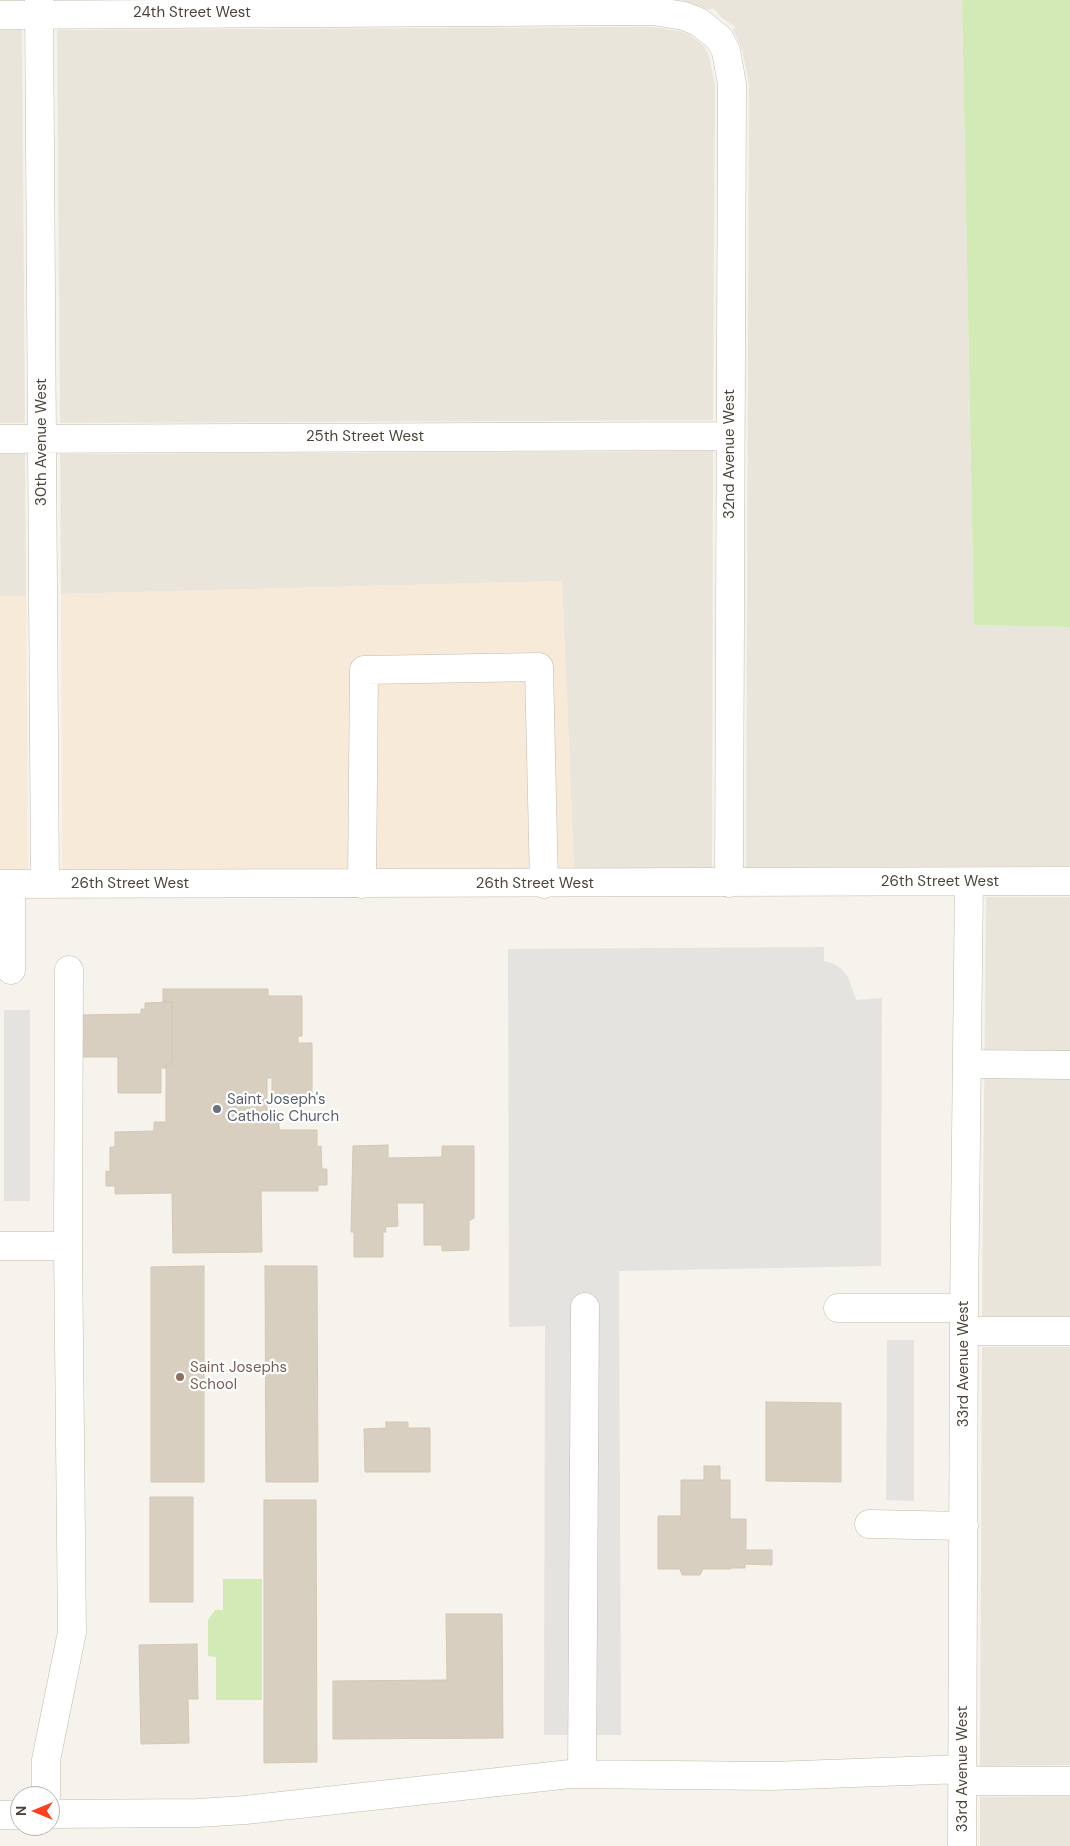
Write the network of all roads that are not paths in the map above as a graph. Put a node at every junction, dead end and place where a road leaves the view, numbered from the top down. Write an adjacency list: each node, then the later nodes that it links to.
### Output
1 (39, 7): 2 (street, 24th Street West); 3 (street, 24th Street West); 5 (street, 30th Avenue West)
2 (0, 15)
3 (711, 30): 4 (street, 32nd Avenue West)
4 (730, 436): 5 (street, 25th Street West); 9 (street, 32nd Avenue West)
5 (42, 438): 6 (street, 25th Street West); 11 (street, 30th Avenue West)
6 (0, 439)
7 (1070, 881): 8 (street, 26th Street West)
8 (969, 882): 9 (street, 26th Street West); 16 (street, 33rd Avenue West)
9 (729, 883): 13 (street, 26th Street West)
10 (5, 884): 11 (street, 26th Street West); 14 (street)
11 (45, 884): 12 (street, 26th Street West)
12 (362, 884): 13 (street, 26th Street West); 13 (street)
13 (544, 884)
14 (11, 970)
15 (69, 970): 19 (street)
16 (967, 1064): 17 (street); 22 (street, 33rd Avenue West)
17 (1070, 1064)
18 (0, 1246): 19 (street)
19 (68, 1246): 29 (street)
20 (585, 1307): 26 (street)
21 (838, 1308): 22 (street)
22 (964, 1320): 23 (street); 25 (street, 33rd Avenue West)
23 (1070, 1331)
24 (869, 1524): 25 (street)
25 (964, 1526): 27 (street, 33rd Avenue West)
26 (582, 1774): 27 (street); 30 (street)
27 (963, 1775): 28 (street); 31 (street, 33rd Avenue West)
28 (1070, 1781)
29 (46, 1786)
30 (60, 1814)
31 (962, 1846)

